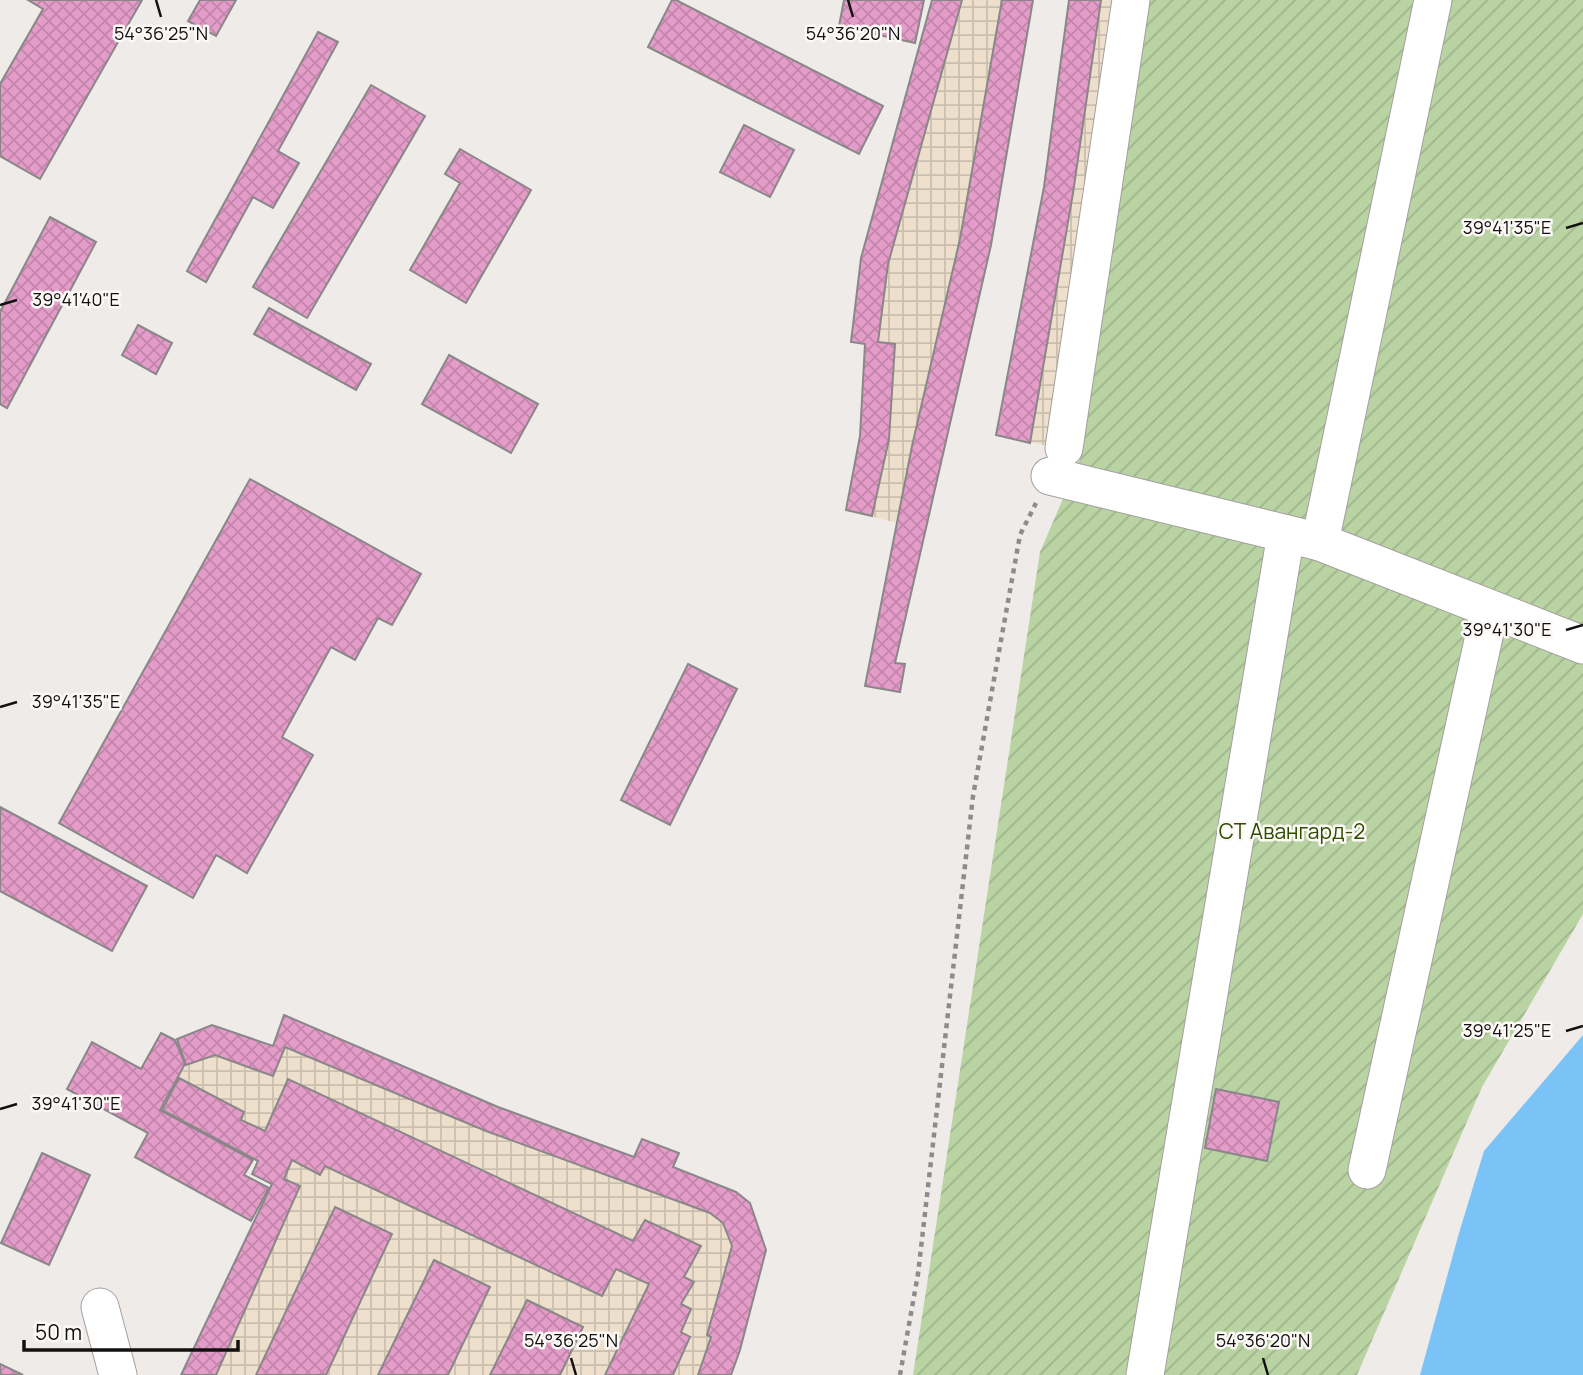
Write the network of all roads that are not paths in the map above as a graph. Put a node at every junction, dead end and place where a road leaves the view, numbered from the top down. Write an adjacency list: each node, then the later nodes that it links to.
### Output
1 (1131, 0): 3 (lane)
2 (1433, 0): 3 (lane)
3 (1303, 538): 4 (lane); 9 (lane)
4 (1490, 609): 5 (lane); 6 (lane)
5 (1583, 645)
6 (1367, 1170)
7 (100, 1307): 8 (lane)
8 (118, 1375)
9 (1144, 1375)

